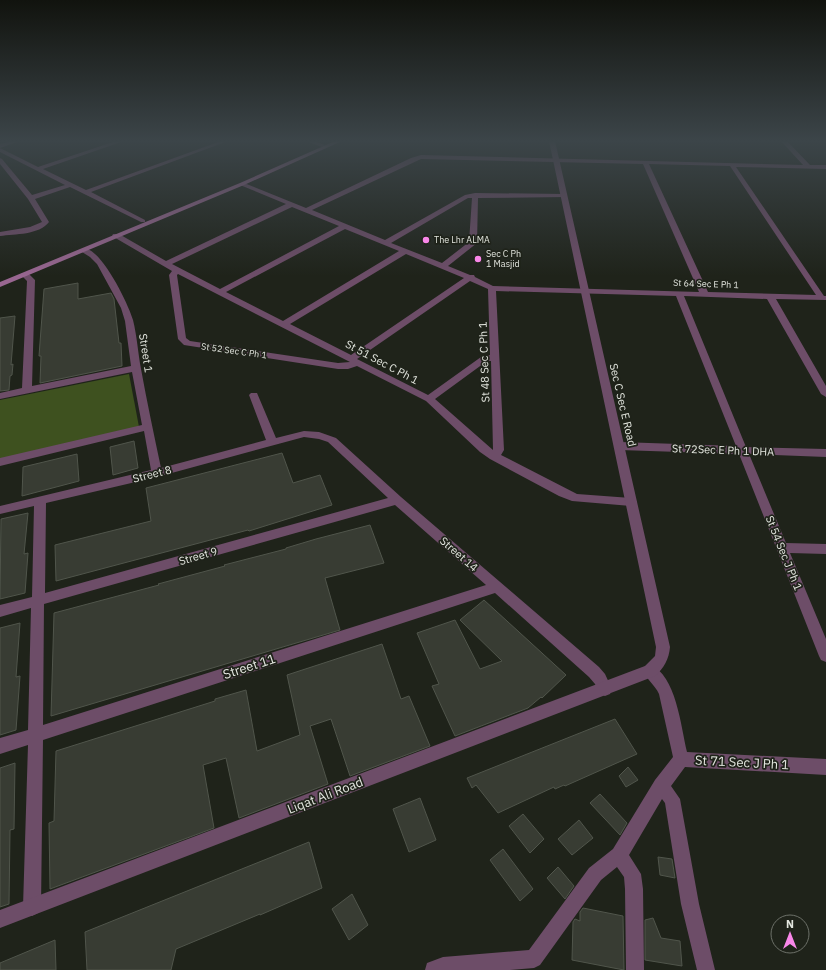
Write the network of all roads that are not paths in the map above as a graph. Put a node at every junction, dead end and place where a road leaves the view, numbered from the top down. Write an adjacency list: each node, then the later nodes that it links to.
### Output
1 (21, 186): 15 (street)
2 (66, 186): 15 (street)
3 (73, 186): 12 (street)
4 (102, 186): 12 (street)
5 (224, 186): 18 (main road)
6 (237, 186): 21 (main road)
7 (248, 186): 16 (street)
8 (357, 186): 17 (street)
9 (562, 186): 14 (street, Sec C Sec E Road)
10 (656, 186): 36 (street)
11 (746, 186): 38 (street)
12 (86, 192): 18 (street)
13 (475, 195): 14 (street); 22 (street); 26 (street)
14 (564, 196): 33 (street, Sec C Sec E Road)
15 (30, 198): 20 (street)
16 (292, 204): 17 (street); 25 (street)
17 (307, 210): 19 (street)
18 (143, 220): 30 (main road)
19 (345, 226): 22 (street); 34 (street)
20 (0, 234)
21 (116, 236): 23 (main road); 25 (street, St 51 Sec C Ph 1)
22 (385, 243): 24 (street)
23 (85, 250): 28 (main road); 42 (street, Street 1)
24 (404, 251): 26 (street); 39 (street)
25 (166, 264): 27 (street, St 51 Sec C Ph 1)
26 (443, 266): 29 (street)
27 (177, 270): 34 (street, St 51 Sec C Ph 1); 41 (street, St 52 Sec C Ph 1)
28 (25, 274): 31 (main road); 43 (street)
29 (471, 277): 32 (street); 41 (street)
30 (0, 281)
31 (0, 285)
32 (492, 288): 33 (street, St 64 Sec E Ph 1); 40 (street, St 48 Sec C Ph 1)
33 (585, 290): 35 (street, St 64 Sec E Ph 1); 51 (street, Sec C Sec E Road)
34 (220, 292): 39 (street, St 51 Sec C Ph 1)
35 (679, 293): 36 (street, St 64 Sec E Ph 1); 52 (street, St 54 Sec J Ph 1)
36 (704, 293): 37 (street, St 64 Sec E Ph 1)
37 (770, 296): 38 (street, St 64 Sec E Ph 1); 44 (street)
38 (824, 298)
39 (284, 324): 41 (street, St 51 Sec C Ph 1)
40 (496, 357): 47 (street); 54 (street, St 48 Sec C Ph 1)
41 (354, 361): 47 (street, St 51 Sec C Ph 1)
42 (136, 368): 43 (street); 48 (street, Street 1)
43 (27, 390): 46 (street)
44 (826, 394)
45 (254, 395): 50 (street)
46 (0, 396)
47 (429, 399): 54 (street, St 51 Sec C Ph 1)
48 (148, 427): 55 (street); 56 (street, Street 1)
49 (304, 434): 50 (street, Street 8); 58 (street, Street 14)
50 (272, 442): 56 (street, Street 8)
51 (620, 446): 52 (street, St 72Sec E Ph 1 DHA); 59 (street, Sec C Sec E Road)
52 (742, 450): 53 (street, St 72Sec E Ph 1 DHA); 61 (street, St 54 Sec J Ph 1)
53 (826, 453)
54 (494, 456): 59 (street, St 51 Sec C Ph 1)
55 (0, 462)
56 (157, 473): 57 (street, Street 8)
57 (40, 500): 60 (street, Street 8); 64 (street)
58 (397, 500): 63 (street, Street 14); 64 (street, Street 9)
59 (631, 502): 67 (street, Sec C Sec E Road)
60 (0, 510)
61 (782, 548): 62 (street); 66 (street, St 54 Sec J Ph 1)
62 (826, 550)
63 (497, 587): 68 (street, Street 14); 69 (street, Street 11)
64 (37, 601): 65 (street, Street 9); 69 (street)
65 (0, 611)
66 (825, 652)
67 (650, 672): 68 (street, Liqat Ali Road); 71 (street, St 71 Sec J Ph 1)
68 (605, 689): 75 (street, Liqat Ali Road)
69 (35, 735): 70 (street, Street 11); 75 (street)
70 (0, 746)
71 (681, 758): 72 (street, St 71 Sec J Ph 1); 73 (street)
72 (826, 767)
73 (661, 786): 74 (street); 79 (street)
74 (619, 856): 77 (street); 78 (street)
75 (32, 907): 76 (street, Liqat Ali Road)
76 (0, 919)
77 (434, 970)
78 (635, 970)
79 (706, 970)

